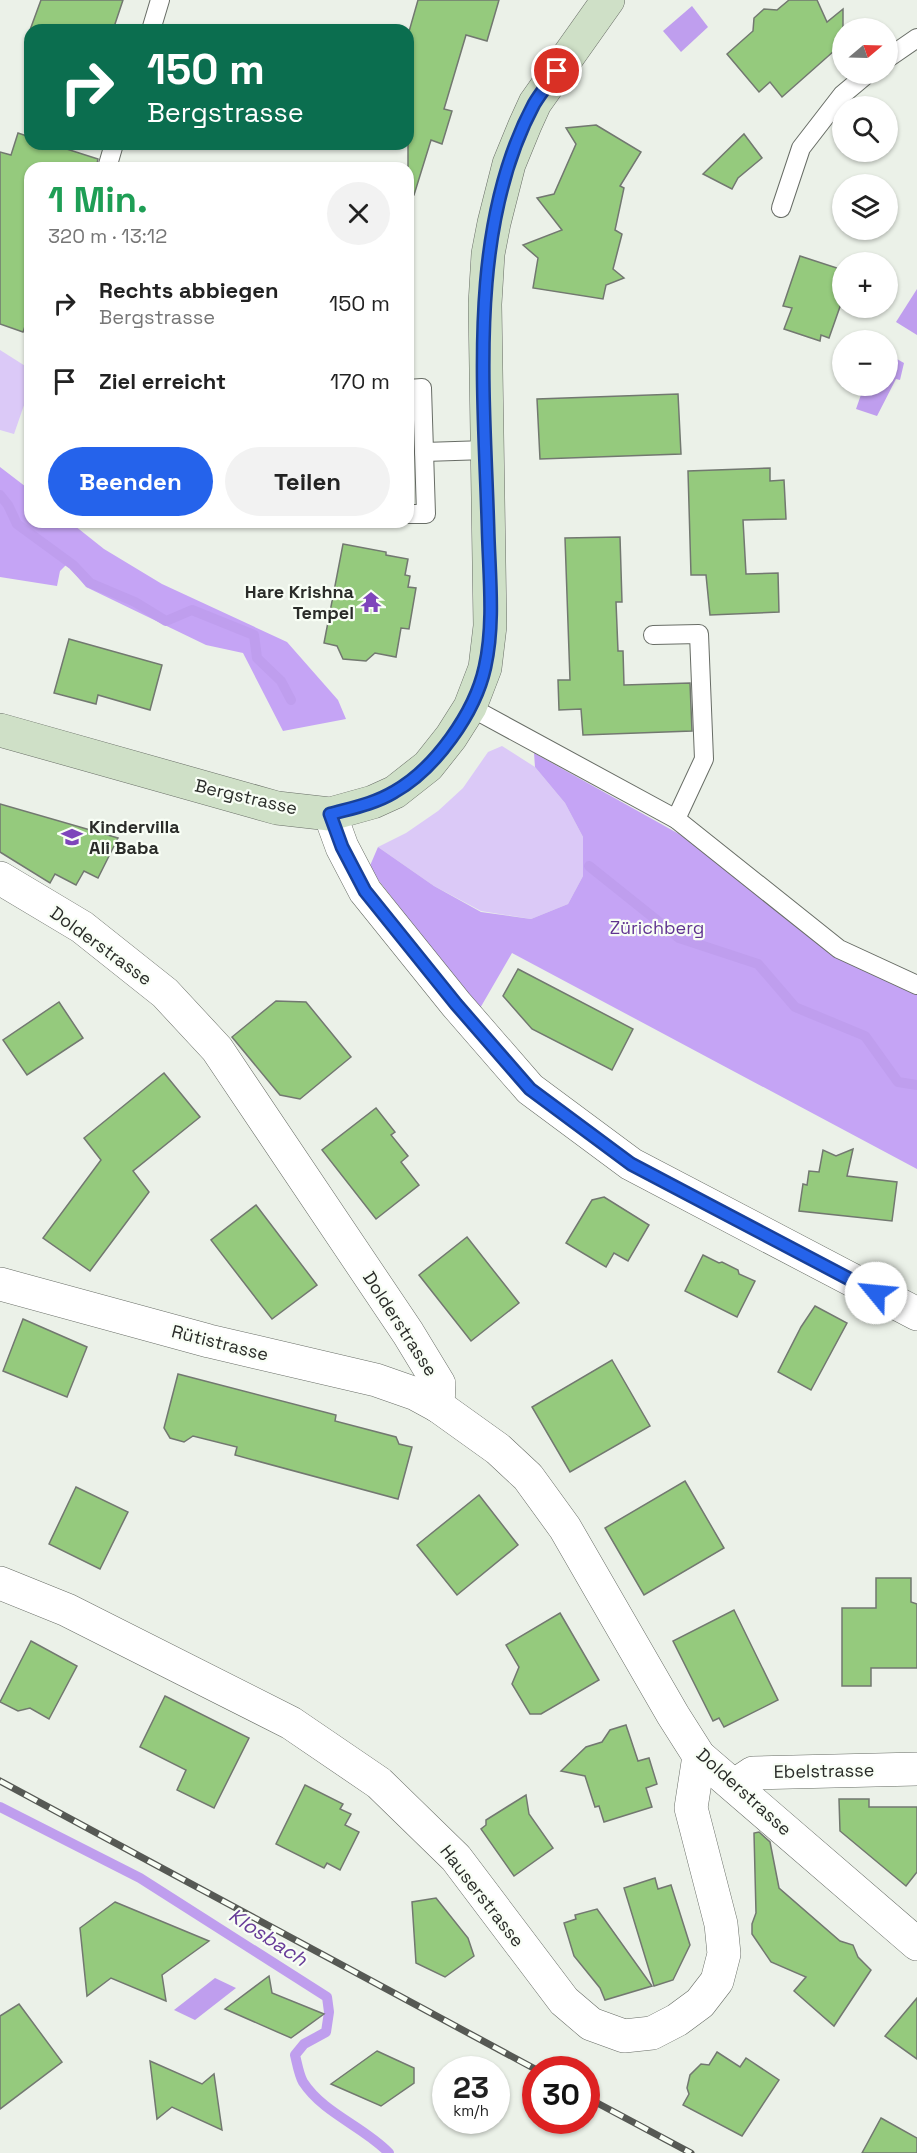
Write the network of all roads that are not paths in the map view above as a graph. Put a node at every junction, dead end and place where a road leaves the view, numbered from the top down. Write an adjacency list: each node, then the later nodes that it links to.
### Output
1 (160, 0): 3 (lane)
2 (608, 0): 9 (main road, Bergstrasse)
3 (153, 24)
4 (917, 38): 5 (lane)
5 (898, 50)
6 (855, 84): 7 (lane)
7 (780, 208)
8 (414, 389): 10 (lane)
9 (486, 450): 10 (lane); 13 (main road, Bergstrasse)
10 (424, 452): 11 (lane)
11 (414, 514)
12 (653, 635): 16 (lane)
13 (470, 707): 15 (main road, Bergstrasse); 16 (lane)
14 (0, 730): 15 (main road, Bergstrasse)
15 (330, 814): 20 (street)
16 (676, 819): 18 (lane)
17 (0, 878): 21 (street, Dolderstrasse)
18 (917, 985)
19 (0, 1284): 21 (street, Rütistrasse)
20 (917, 1314)
21 (438, 1406): 23 (street, Dolderstrasse)
22 (0, 1583): 23 (street, Hauserstrasse)
23 (699, 1756): 25 (street, Dolderstrasse)
24 (917, 1769): 25 (street, Ebelstrasse)
25 (735, 1785): 26 (street, Dolderstrasse)
26 (917, 1944)

